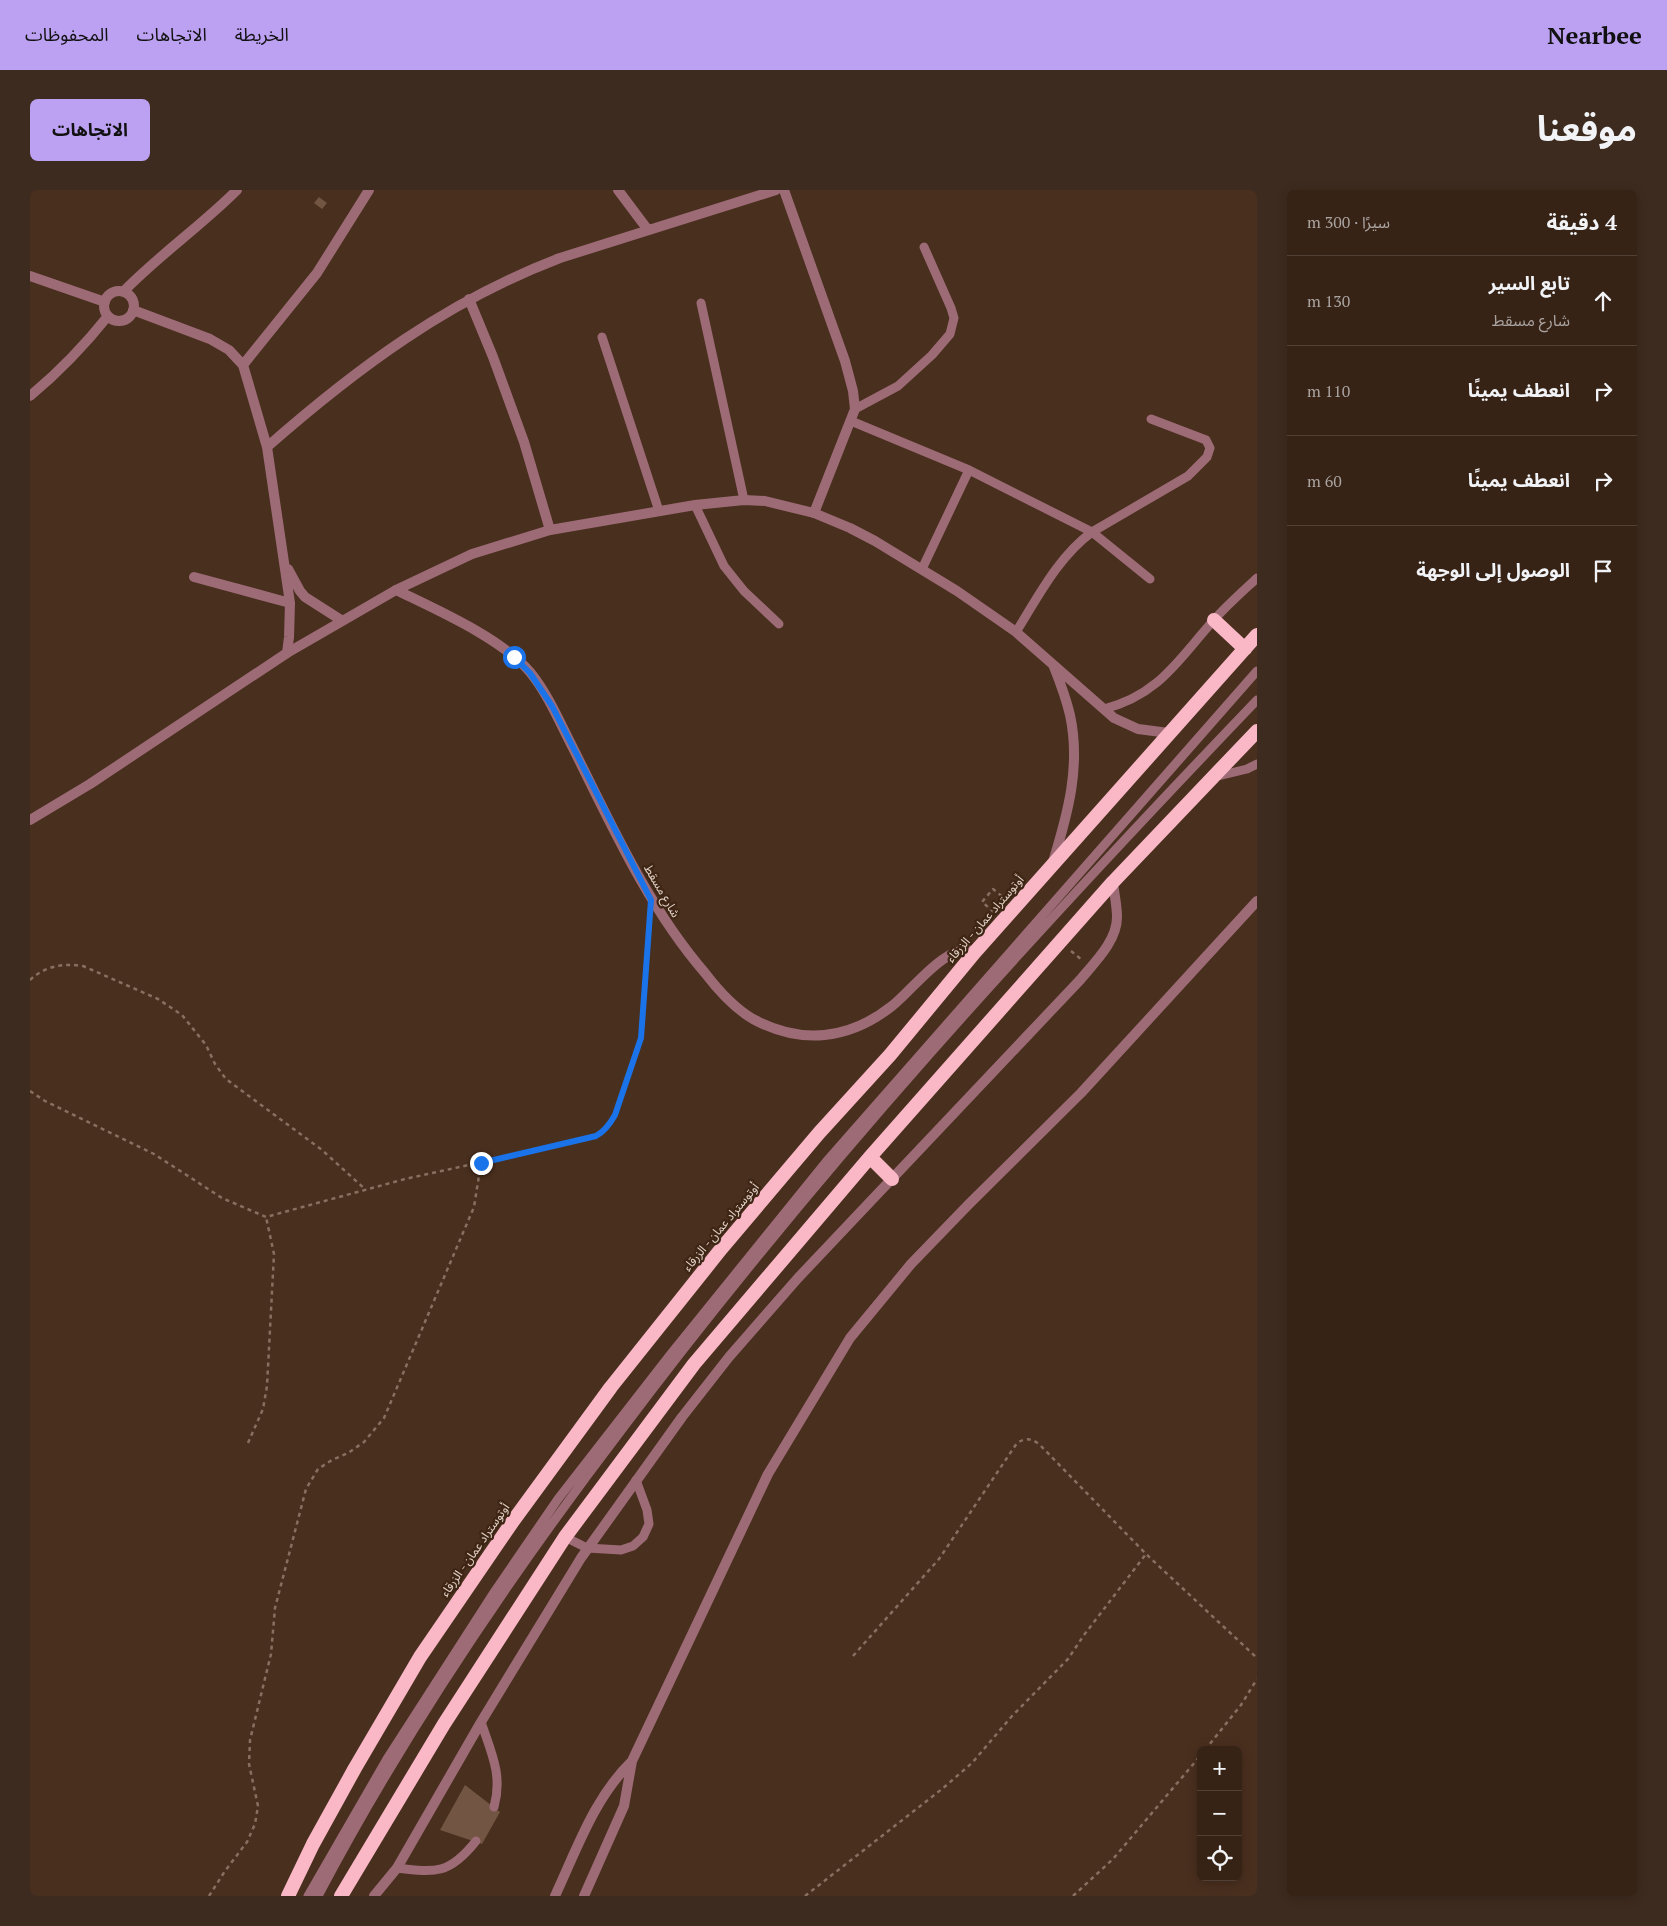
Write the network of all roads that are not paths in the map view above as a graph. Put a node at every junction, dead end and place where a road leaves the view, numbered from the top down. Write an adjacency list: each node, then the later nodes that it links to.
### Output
1 (238, 190): 9 (street)
2 (369, 190): 16 (street)
3 (618, 190): 6 (street)
4 (776, 190): 6 (street)
5 (784, 190): 18 (street)
6 (648, 230): 10 (street)
7 (924, 247): 18 (lane)
8 (30, 276): 11 (street)
9 (123, 292): 11 (street); 13 (street)
10 (469, 299): 21 (street); 27 (street)
11 (105, 302): 14 (street)
12 (701, 303): 23 (lane)
13 (133, 310): 14 (street); 16 (street)
14 (108, 316): 17 (street)
15 (602, 337): 25 (lane)
16 (243, 365): 21 (street)
17 (30, 396)
18 (855, 409): 20 (street)
19 (1151, 419): 28 (lane)
20 (851, 421): 22 (lane); 26 (street)
21 (267, 447): 29 (street)
22 (969, 470): 28 (lane); 30 (lane)
23 (744, 500): 24 (street); 26 (street)
24 (694, 505): 25 (street); 38 (lane)
25 (659, 511): 27 (street)
26 (814, 514): 30 (street)
27 (550, 530): 34 (street)
28 (1092, 532): 33 (lane); 39 (lane)
29 (283, 562): 35 (street); 36 (street)
30 (922, 569): 39 (street)
31 (194, 577): 35 (street)
32 (1257, 578): 37 (lane)
33 (1150, 579)
34 (396, 590): 36 (street); 55 (street, شارع مسقط)
35 (290, 603): 42 (street)
36 (341, 620): 42 (street)
37 (1214, 620): 41 (highway); 46 (lane)
38 (779, 624)
39 (1016, 632): 43 (street)
40 (1257, 636): 41 (highway, أوتوستراد عمان - الزرقاء)
41 (1245, 649): 48 (highway, أوتوستراد عمان - الزرقاء)
42 (287, 653): 51 (street)
43 (1054, 666): 46 (street); 52 (street)
44 (1257, 671): 67 (lane)
45 (1257, 700): 68 (lane)
46 (1104, 709): 48 (street)
47 (1257, 731): 50 (highway)
48 (1169, 733): 52 (highway, أوتوستراد عمان - الزرقاء)
49 (1257, 764): 50 (lane)
50 (1212, 777): 53 (highway)
51 (30, 820)
52 (1051, 867): 55 (highway, أوتوستراد عمان - الزرقاء)
53 (1113, 882): 56 (highway); 57 (street)
54 (1257, 901): 62 (street)
55 (975, 952): 66 (highway, أوتوستراد عمان - الزرقاء)
56 (870, 1157): 57 (highway); 59 (highway)
57 (892, 1179): 58 (street)
58 (636, 1480): 60 (street); 60 (lane)
59 (564, 1537): 60 (lane); 69 (highway)
60 (588, 1548): 61 (street)
61 (481, 1722): 63 (lane); 65 (street)
62 (632, 1761): 71 (street); 72 (street)
63 (494, 1808)
64 (476, 1842): 65 (lane)
65 (397, 1868): 70 (street)
66 (288, 1896)
67 (308, 1896)
68 (318, 1896)
69 (341, 1896)
70 (374, 1896)
71 (555, 1896)
72 (584, 1896)

